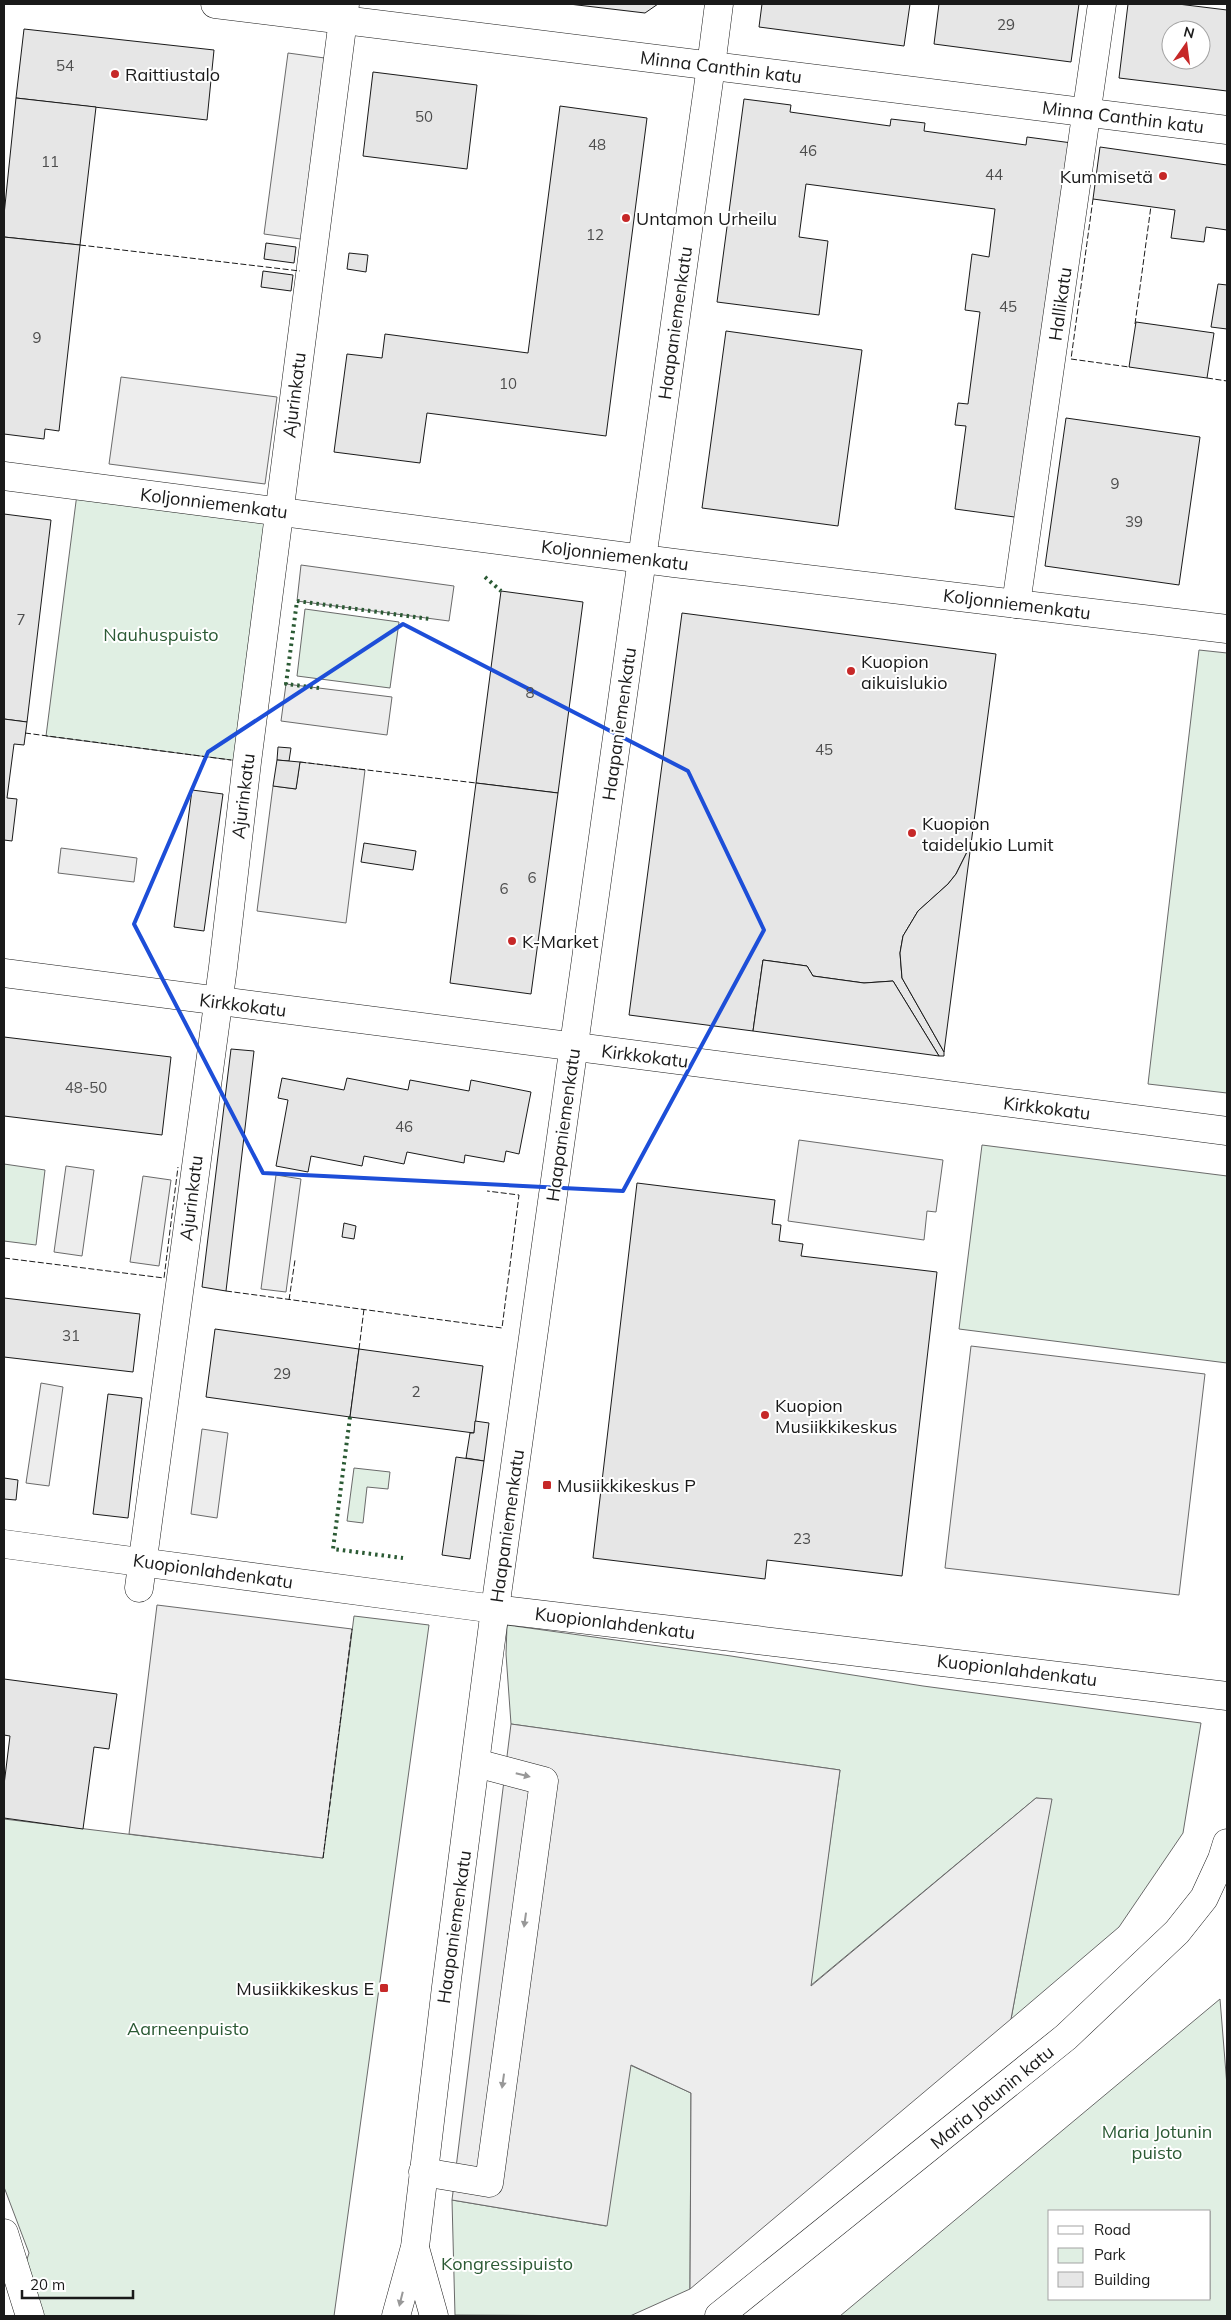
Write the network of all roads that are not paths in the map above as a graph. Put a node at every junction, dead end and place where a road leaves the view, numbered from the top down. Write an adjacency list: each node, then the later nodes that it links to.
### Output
1 (215, 4): 4 (main road, Minna Canthin katu)
2 (719, 4): 5 (main road, Haapaniemenkatu)
3 (1102, 4): 6 (main road, Hallikatu)
4 (344, 12): 5 (main road, Minna Canthin katu); 9 (main road, Ajurinkatu)
5 (711, 66): 6 (main road, Minna Canthin katu); 10 (main road, Haapaniemenkatu)
6 (1087, 112): 7 (main road, Minna Canthin katu); 11 (main road, Hallikatu)
7 (1227, 130)
8 (4, 476): 9 (main road, Koljonniemenkatu)
9 (279, 512): 10 (main road, Koljonniemenkatu); 14 (main road, Ajurinkatu)
10 (642, 558): 11 (main road, Koljonniemenkatu); 15 (main road, Haapaniemenkatu)
11 (1016, 604): 12 (main road, Koljonniemenkatu)
12 (1227, 629)
13 (4, 973): 14 (main road, Kirkkokatu)
14 (217, 1002): 15 (main road, Kirkkokatu); 18 (main road, Ajurinkatu)
15 (574, 1047): 16 (main road, Kirkkokatu); 20 (main road, Haapaniemenkatu)
16 (1227, 1131)
17 (4, 1544): 18 (main road, Kuopionlahdenkatu)
18 (144, 1562): 19 (main road, Ajurinkatu); 20 (main road, Kuopionlahdenkatu)
19 (139, 1588)
20 (495, 1609): 21 (main road, Kuopionlahdenkatu); 22 (main road, Haapaniemenkatu)
21 (1227, 1696)
22 (476, 1763): 24 (main road, Haapaniemenkatu); 24 (main road, one-way to 24)
23 (1227, 1843): 30 (main road, Maria Jotunin katu)
24 (423, 2172): 26 (main road, Haapaniemenkatu)
25 (4, 2233): 27 (main road)
26 (415, 2247): 28 (main road, Haapaniemenkatu, one-way to 28); 29 (main road, Haapaniemenkatu)
27 (30, 2316)
28 (396, 2316)
29 (434, 2316)
30 (719, 2316)

